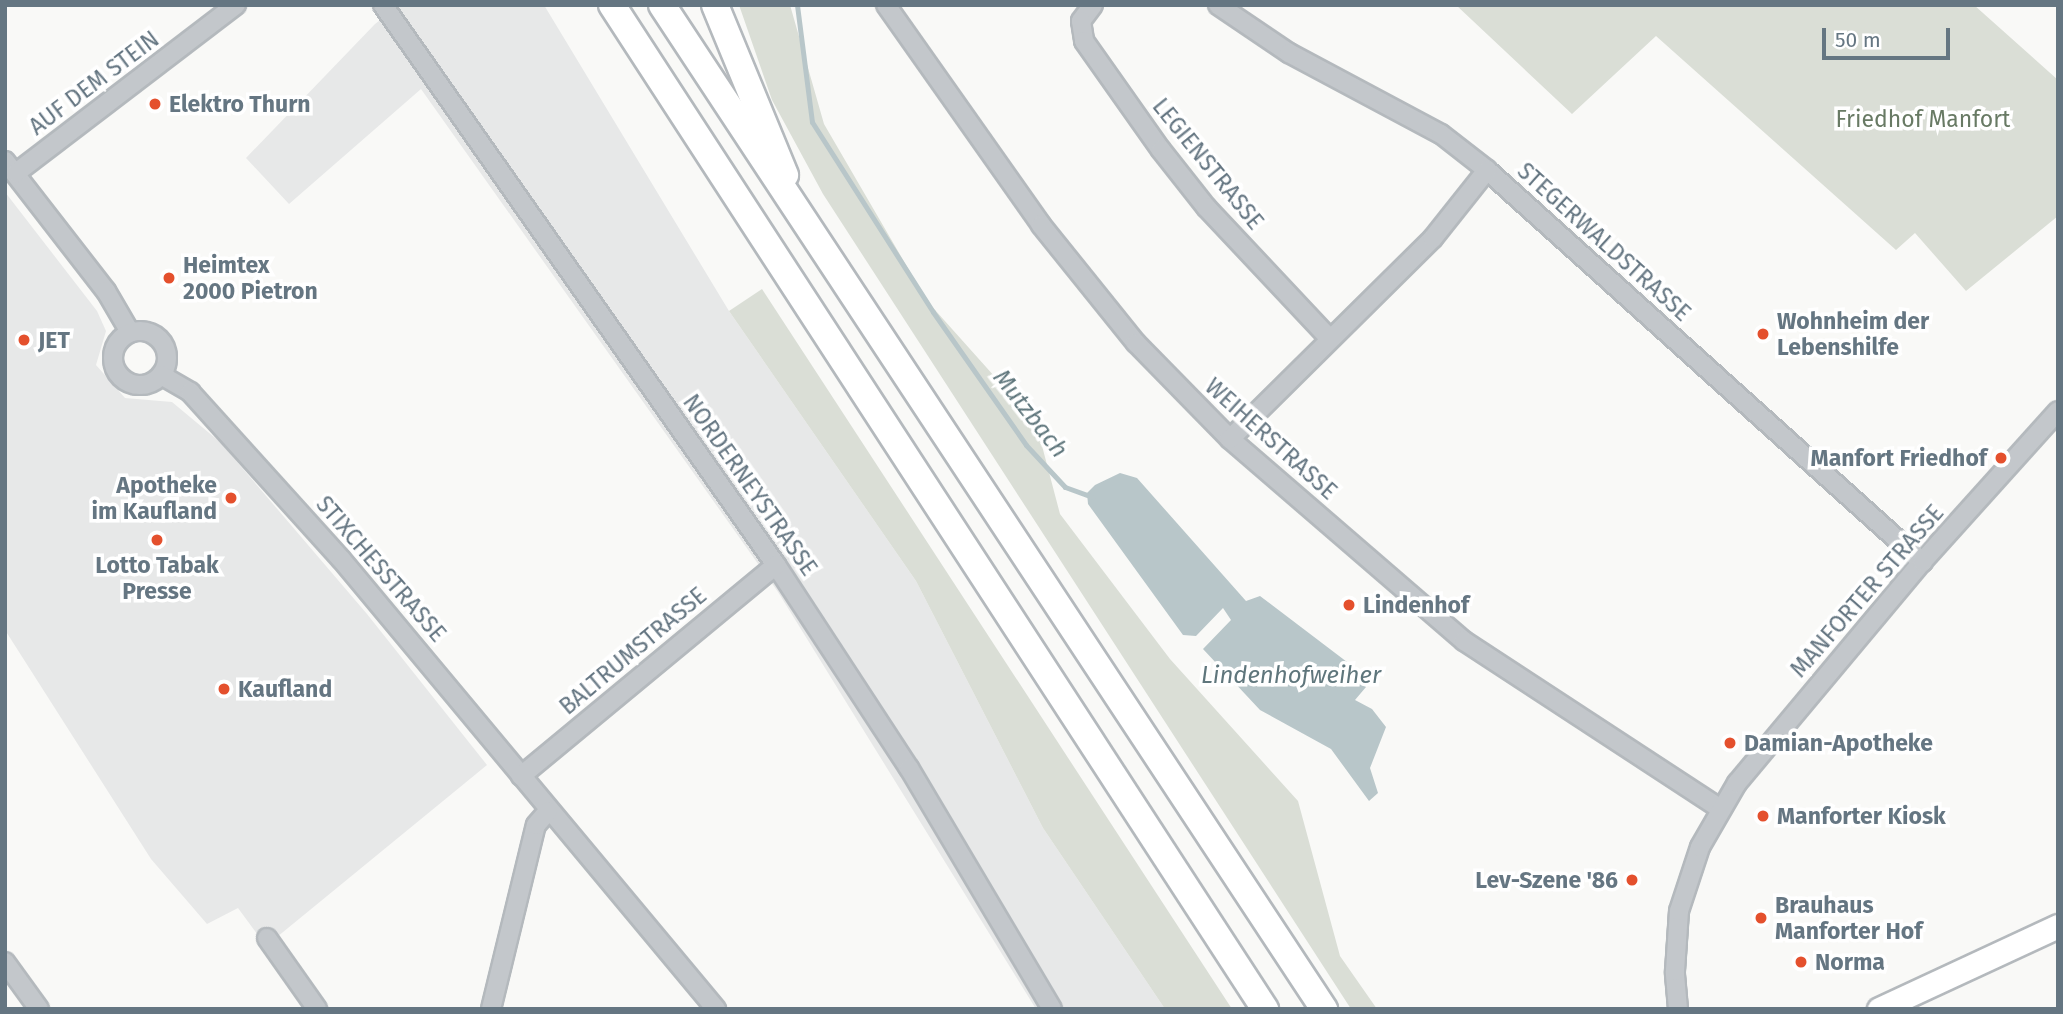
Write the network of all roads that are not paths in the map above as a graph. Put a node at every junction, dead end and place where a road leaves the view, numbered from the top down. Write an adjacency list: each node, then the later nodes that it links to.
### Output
1 (236, 5): 11 (street, AUF DEM STEIN)
2 (383, 5): 20 (street, NORDERNEYSTRASSE)
3 (594, 5): 10 (highway)
4 (612, 5): 10 (highway)
5 (662, 5): 13 (highway)
6 (715, 5): 13 (highway)
7 (886, 5): 18 (street, WEIHERSTRASSE)
8 (1093, 5): 15 (street, LEGIENSTRASSE)
9 (1218, 5): 12 (street, STEGERWALDSTRASSE)
10 (642, 51): 32 (highway)
11 (10, 167): 14 (street)
12 (1487, 170): 15 (street); 19 (street, STEGERWALDSTRASSE)
13 (803, 223): 33 (highway)
14 (130, 332): 16 (street); 16 (street)
15 (1330, 339): 18 (street)
16 (161, 375): 21 (street, STIXCHESSTRASSE)
17 (2058, 411): 19 (street, MANFORTER STRASSE)
18 (1230, 439): 22 (street, WEIHERSTRASSE)
19 (1922, 562): 22 (street, MANFORTER STRASSE)
20 (776, 565): 21 (street, BALTRUMSTRASSE); 31 (street, NORDERNEYSTRASSE)
21 (521, 776): 23 (street, STIXCHESSTRASSE)
22 (1721, 809): 34 (street, MANFORTER STRASSE)
23 (548, 811): 29 (street); 30 (street, STIXCHESSTRASSE)
24 (2058, 926): 35 (main road)
25 (267, 939): 28 (street)
26 (5, 962): 27 (street)
27 (38, 1009)
28 (317, 1009)
29 (491, 1009)
30 (716, 1009)
31 (1052, 1009)
32 (1265, 1009)
33 (1324, 1009)
34 (1678, 1009)
35 (1879, 1009)

